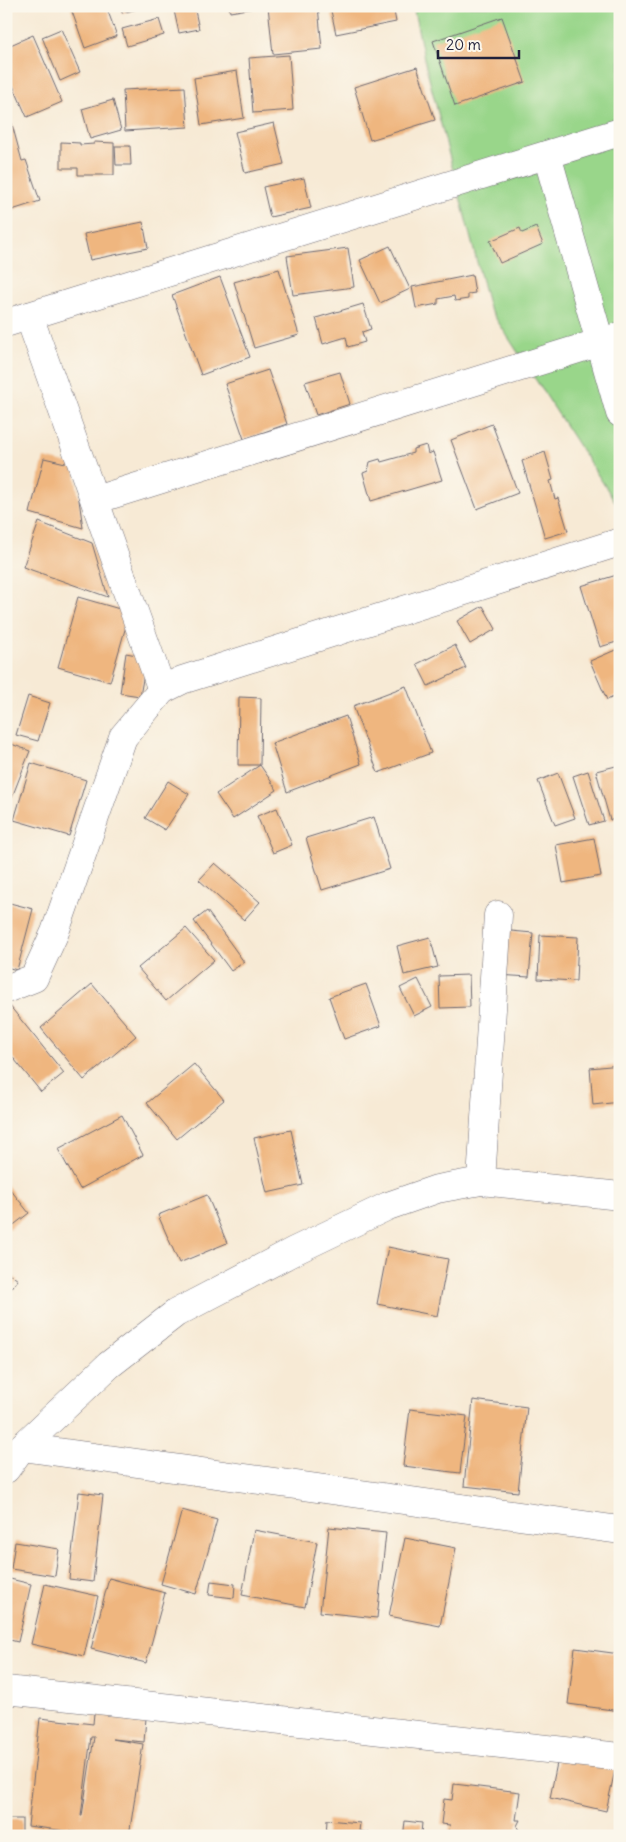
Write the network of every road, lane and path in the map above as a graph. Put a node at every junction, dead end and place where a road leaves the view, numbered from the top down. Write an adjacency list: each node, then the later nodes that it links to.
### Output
1 (620, 132): 2 (street)
2 (547, 155): 3 (street); 4 (street)
3 (18, 319): 6 (street)
4 (610, 339): 5 (street); 6 (street)
5 (620, 413)
6 (95, 500): 8 (street)
7 (620, 542): 8 (street)
8 (162, 690): 10 (street)
9 (498, 915): 11 (street)
10 (6, 989)
11 (481, 1181): 12 (street); 13 (street)
12 (620, 1196)
13 (22, 1447): 14 (street); 15 (street)
14 (6, 1469)
15 (620, 1530)
16 (6, 1690): 17 (street)
17 (620, 1757)

